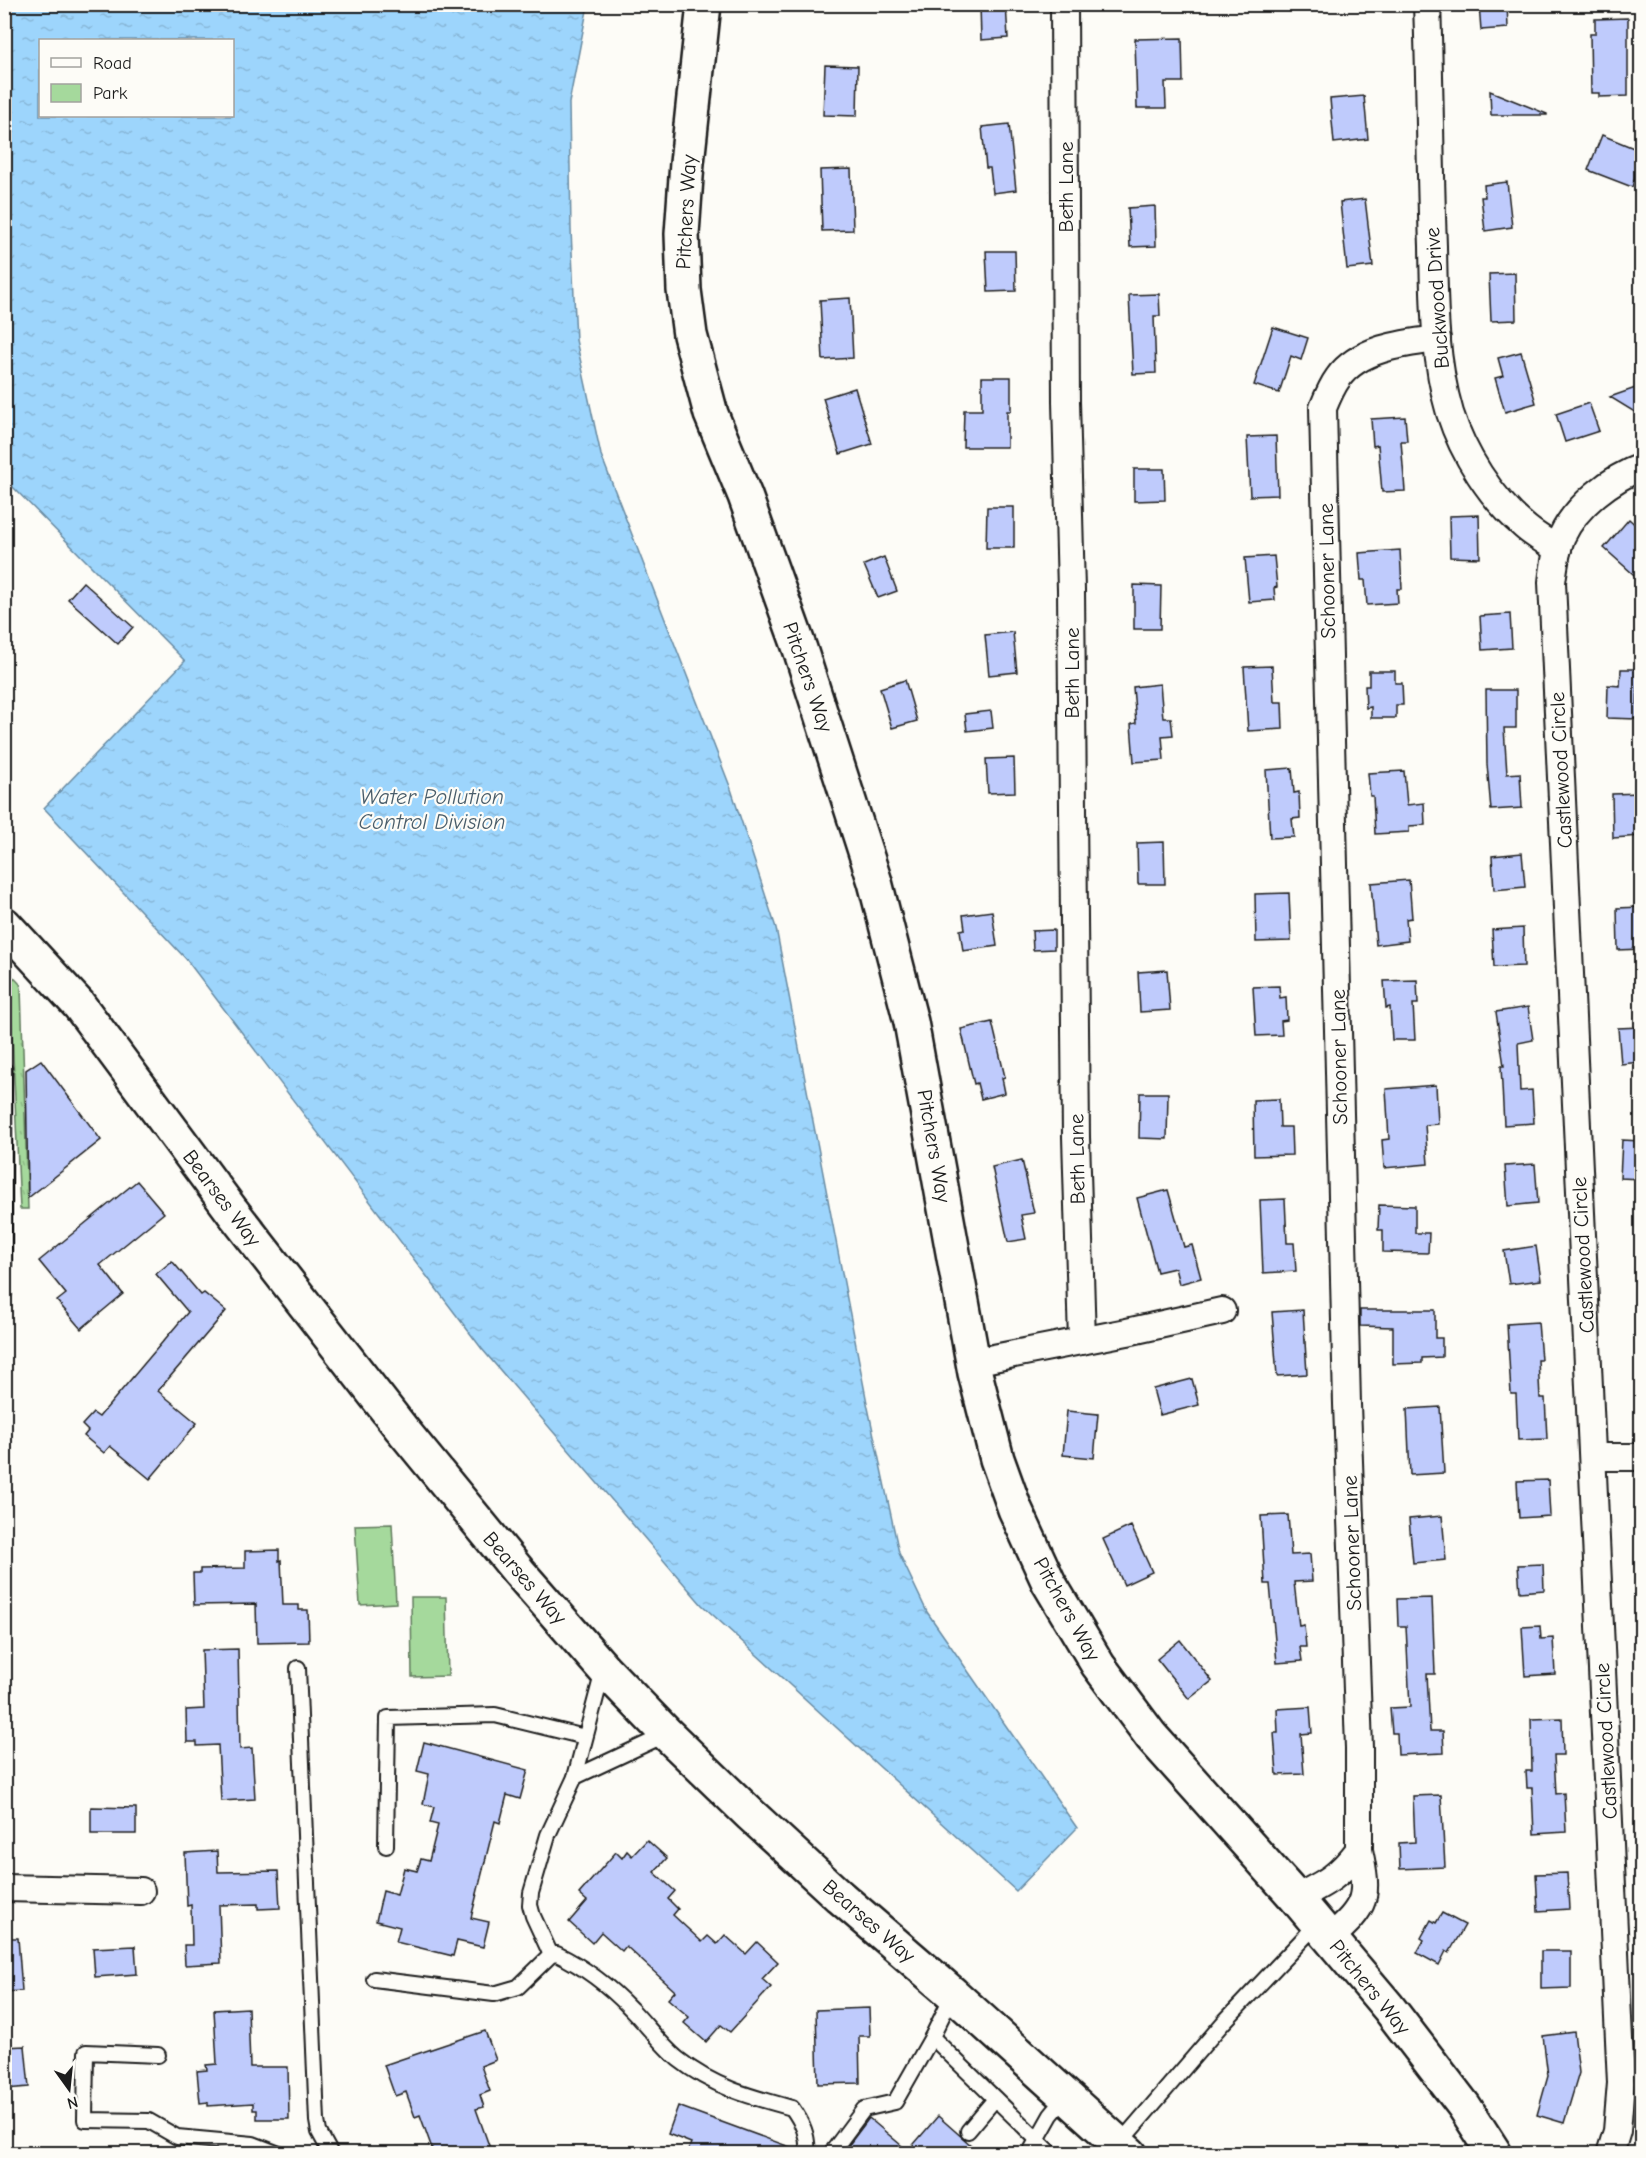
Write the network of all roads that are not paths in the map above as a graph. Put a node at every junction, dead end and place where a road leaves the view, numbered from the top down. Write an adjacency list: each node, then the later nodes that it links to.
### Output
1 (704, 4): 12 (main road, Pitchers Way)
2 (1064, 4): 11 (street, Beth Lane)
3 (1427, 4): 4 (street, Buckwood Drive)
4 (1437, 339): 6 (street, Buckwood Drive); 21 (street, Schooner Lane)
5 (1641, 467): 6 (street, Castlewood Circle)
6 (1557, 549): 13 (street, Castlewood Circle)
7 (4, 924): 16 (main road, Bearses Way)
8 (4, 1069): 9 (lane)
9 (4, 1293)
10 (1222, 1311): 11 (street)
11 (1083, 1341): 12 (street)
12 (973, 1362): 24 (main road, Pitchers Way)
13 (1593, 1457): 14 (street); 31 (street, Castlewood Circle)
14 (1641, 1457)
15 (298, 1668): 38 (lane)
16 (604, 1669): 17 (main road, Bearses Way); 18 (lane)
17 (667, 1734): 19 (lane); 28 (main road, Bearses Way)
18 (585, 1737): 19 (lane); 20 (lane)
19 (575, 1777): 26 (lane)
20 (386, 1846)
21 (1359, 1850): 24 (street); 25 (street, Schooner Lane)
22 (4, 1888): 23 (street)
23 (141, 1891)
24 (1296, 1898): 25 (main road, Pitchers Way)
25 (1324, 1930): 36 (lane); 43 (main road, Pitchers Way)
26 (551, 1955): 27 (lane); 39 (lane)
27 (374, 1979)
28 (953, 1994): 29 (lane); 32 (main road, Bearses Way)
29 (932, 2037): 33 (lane); 40 (lane)
30 (158, 2055): 37 (lane)
31 (1631, 2082): 44 (street, Castlewood Circle)
32 (1066, 2097): 35 (lane); 36 (main road, Bearses Way)
33 (995, 2099): 34 (lane); 35 (lane)
34 (968, 2131)
35 (1037, 2140): 41 (lane); 42 (lane)
36 (1125, 2149)
37 (279, 2154)
38 (331, 2154)
39 (807, 2154)
40 (833, 2154)
41 (1029, 2154)
42 (1052, 2154)
43 (1495, 2154)
44 (1610, 2154)

